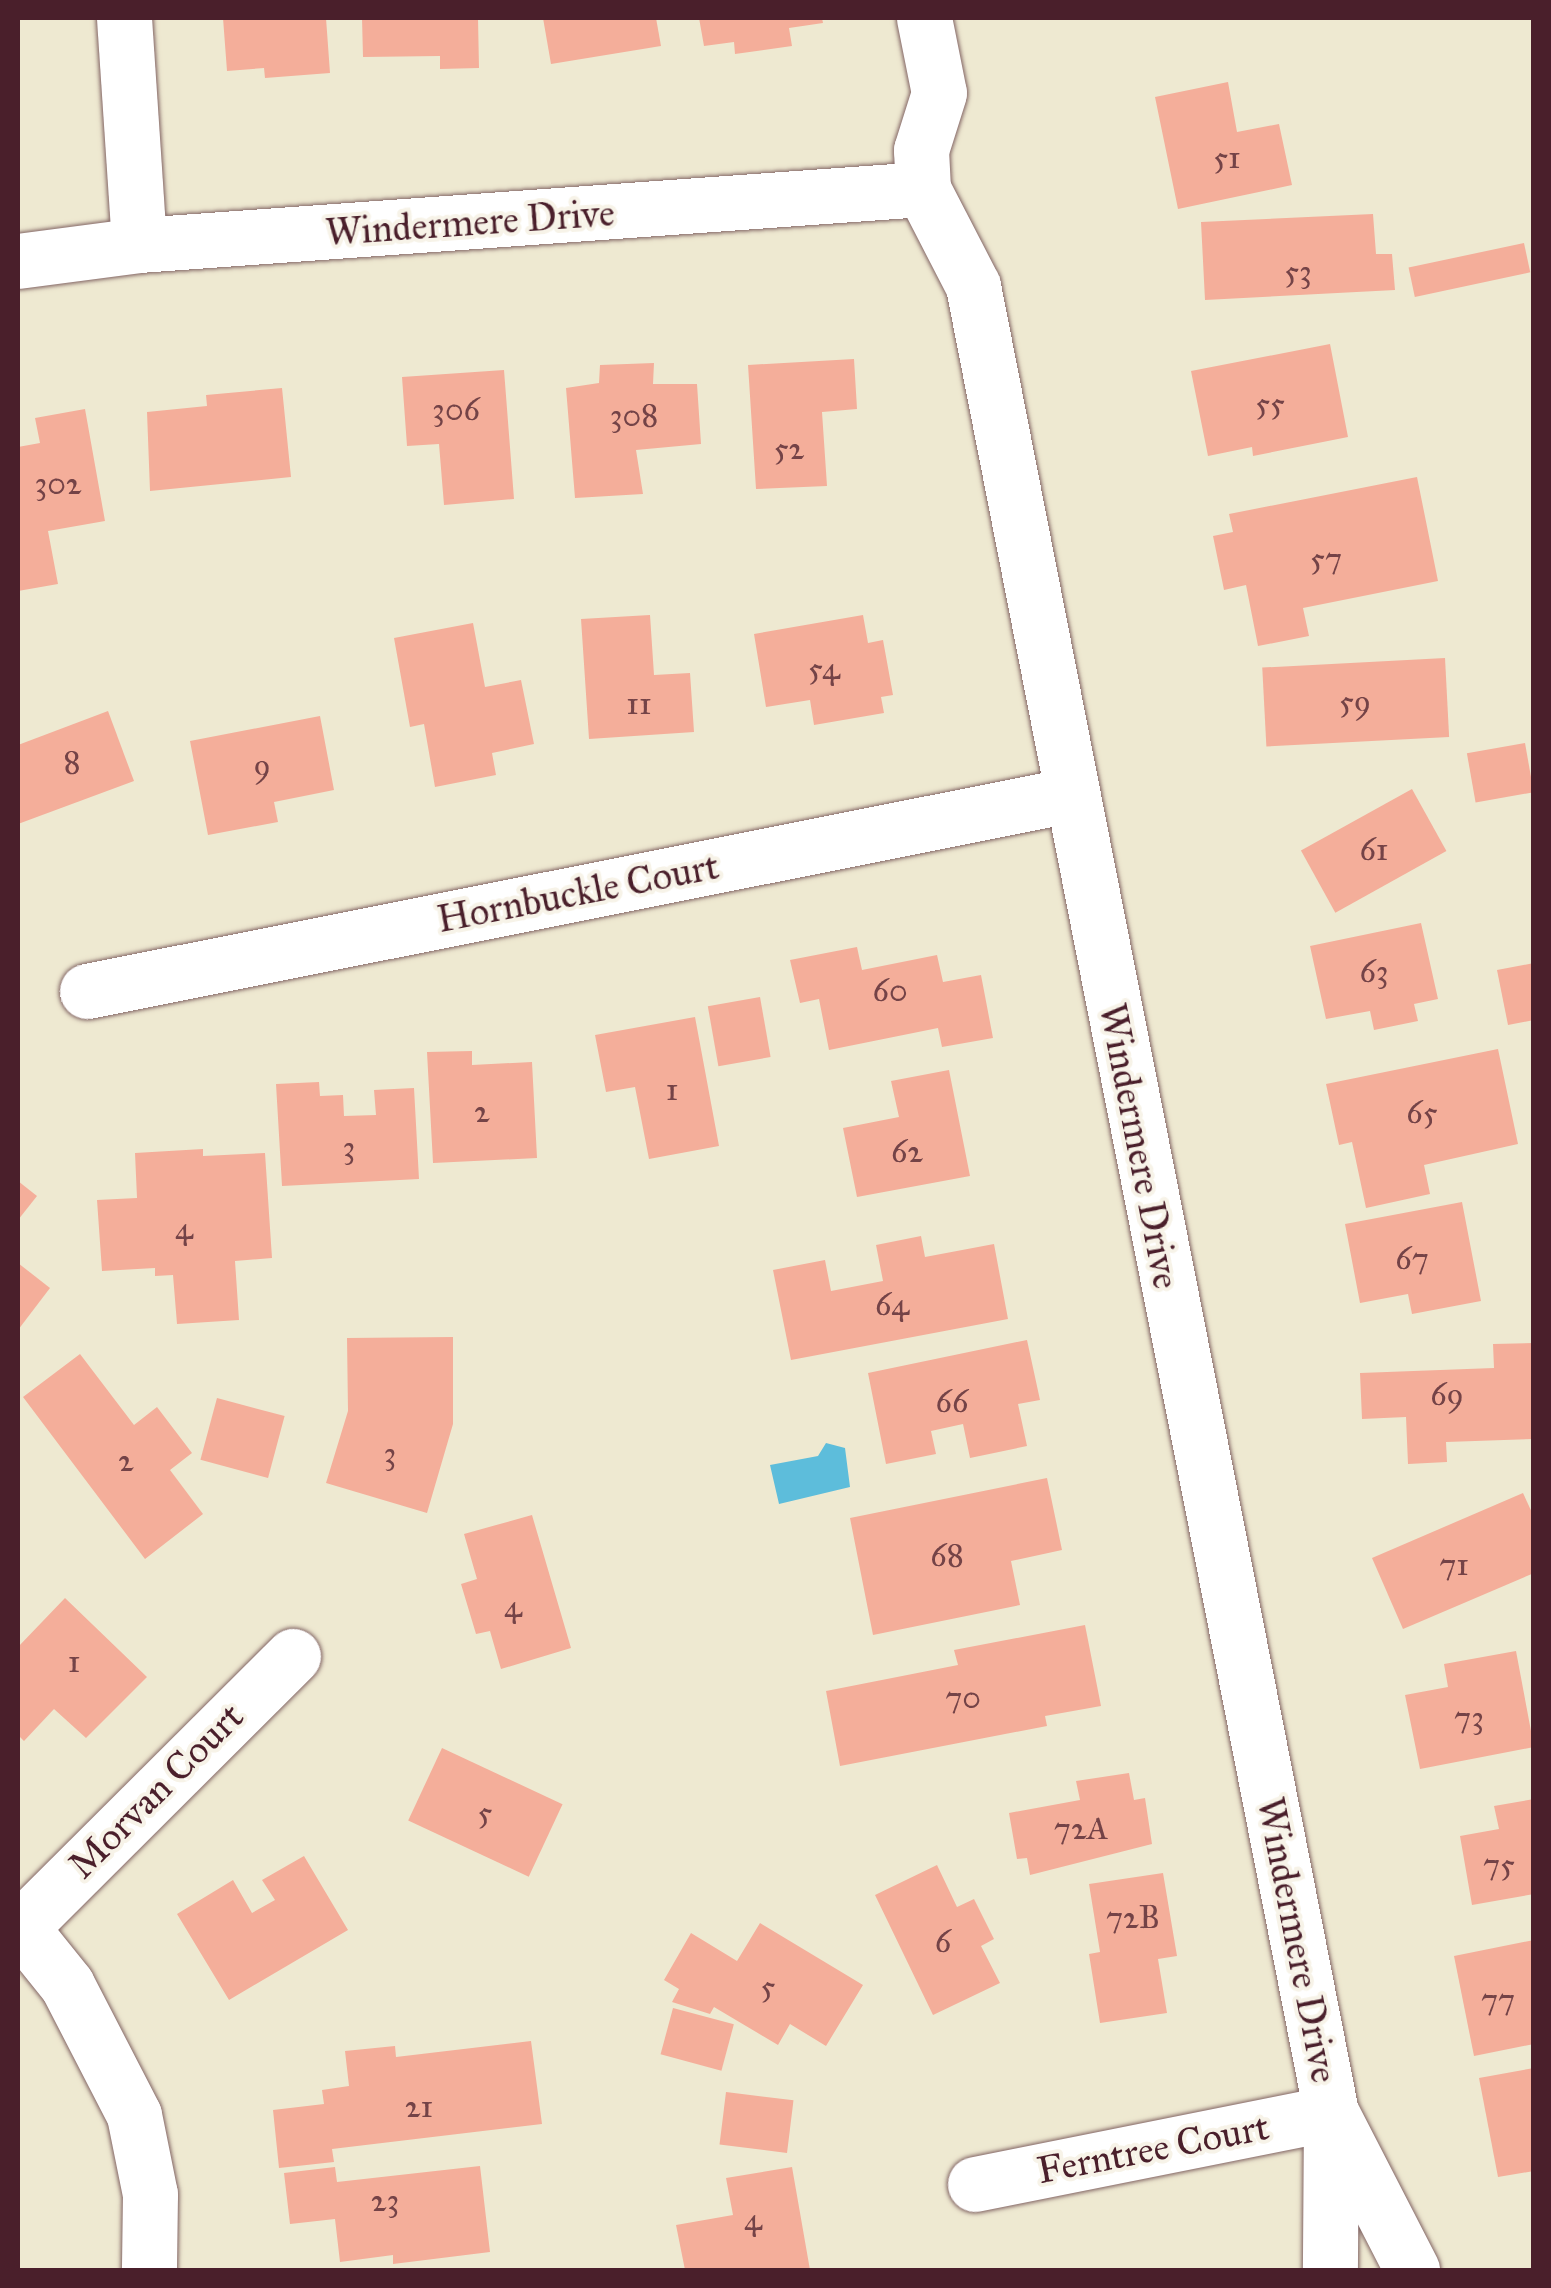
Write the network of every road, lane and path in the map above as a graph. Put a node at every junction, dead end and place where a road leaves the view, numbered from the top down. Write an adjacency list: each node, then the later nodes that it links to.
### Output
1 (124, 18): 4 (street)
2 (924, 18): 3 (street)
3 (923, 189): 4 (street, Windermere Drive); 6 (street, Windermere Drive)
4 (140, 245): 5 (street, Windermere Drive)
5 (18, 261)
6 (1070, 795): 7 (street, Hornbuckle Court); 10 (street, Windermere Drive)
7 (87, 990)
8 (293, 1656): 9 (street, Morvan Court)
9 (19, 1926): 12 (street)
10 (1331, 2113): 11 (street, Ferntree Court); 13 (street, Windermere Drive); 15 (street, Windermere Drive)
11 (976, 2184)
12 (149, 2270)
13 (1330, 2270)
14 (1357, 2270): 15 (street)
15 (1412, 2270)

